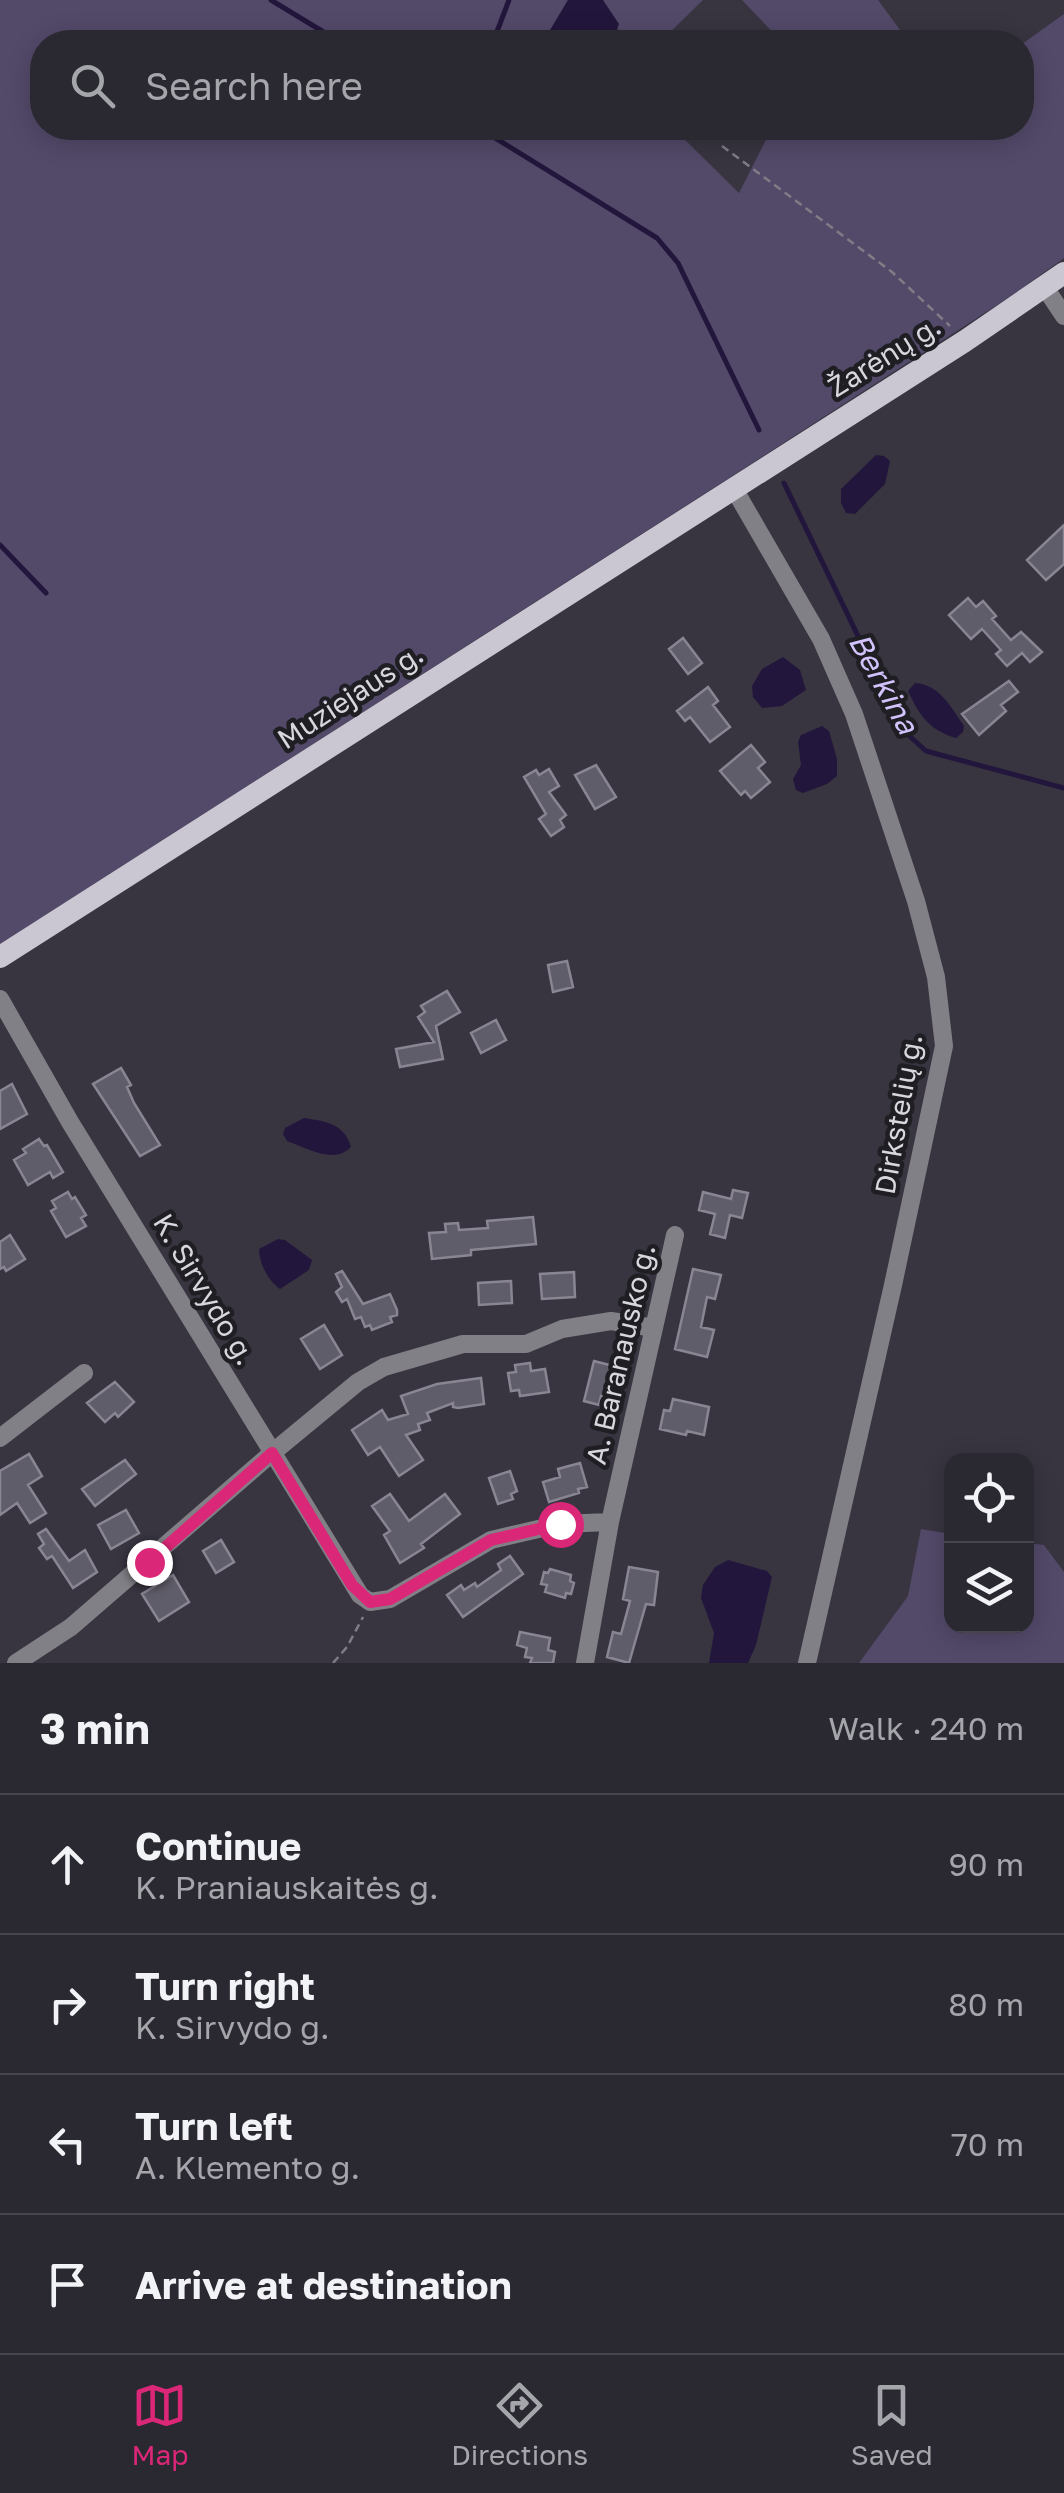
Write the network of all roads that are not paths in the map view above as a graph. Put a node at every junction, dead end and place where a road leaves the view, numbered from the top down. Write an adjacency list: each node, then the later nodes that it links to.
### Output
1 (1054, 279): 2 (street); 3 (main road, Žarėnų g.)
2 (1064, 316)
3 (733, 487): 4 (main road, Muziejaus g.); 14 (street, Dirkstelių g.)
4 (0, 956)
5 (0, 1000): 10 (street, K. Sirvydo g.)
6 (675, 1234): 7 (street, A. Baranausko g.)
7 (654, 1328): 10 (street); 11 (street, A. Baranausko g.)
8 (84, 1373): 9 (street)
9 (0, 1438)
10 (272, 1453): 11 (street, K. Sirvydo g.); 12 (street)
11 (610, 1522): 13 (street, A. Baranausko g.)
12 (16, 1663)
13 (585, 1663)
14 (807, 1663)

